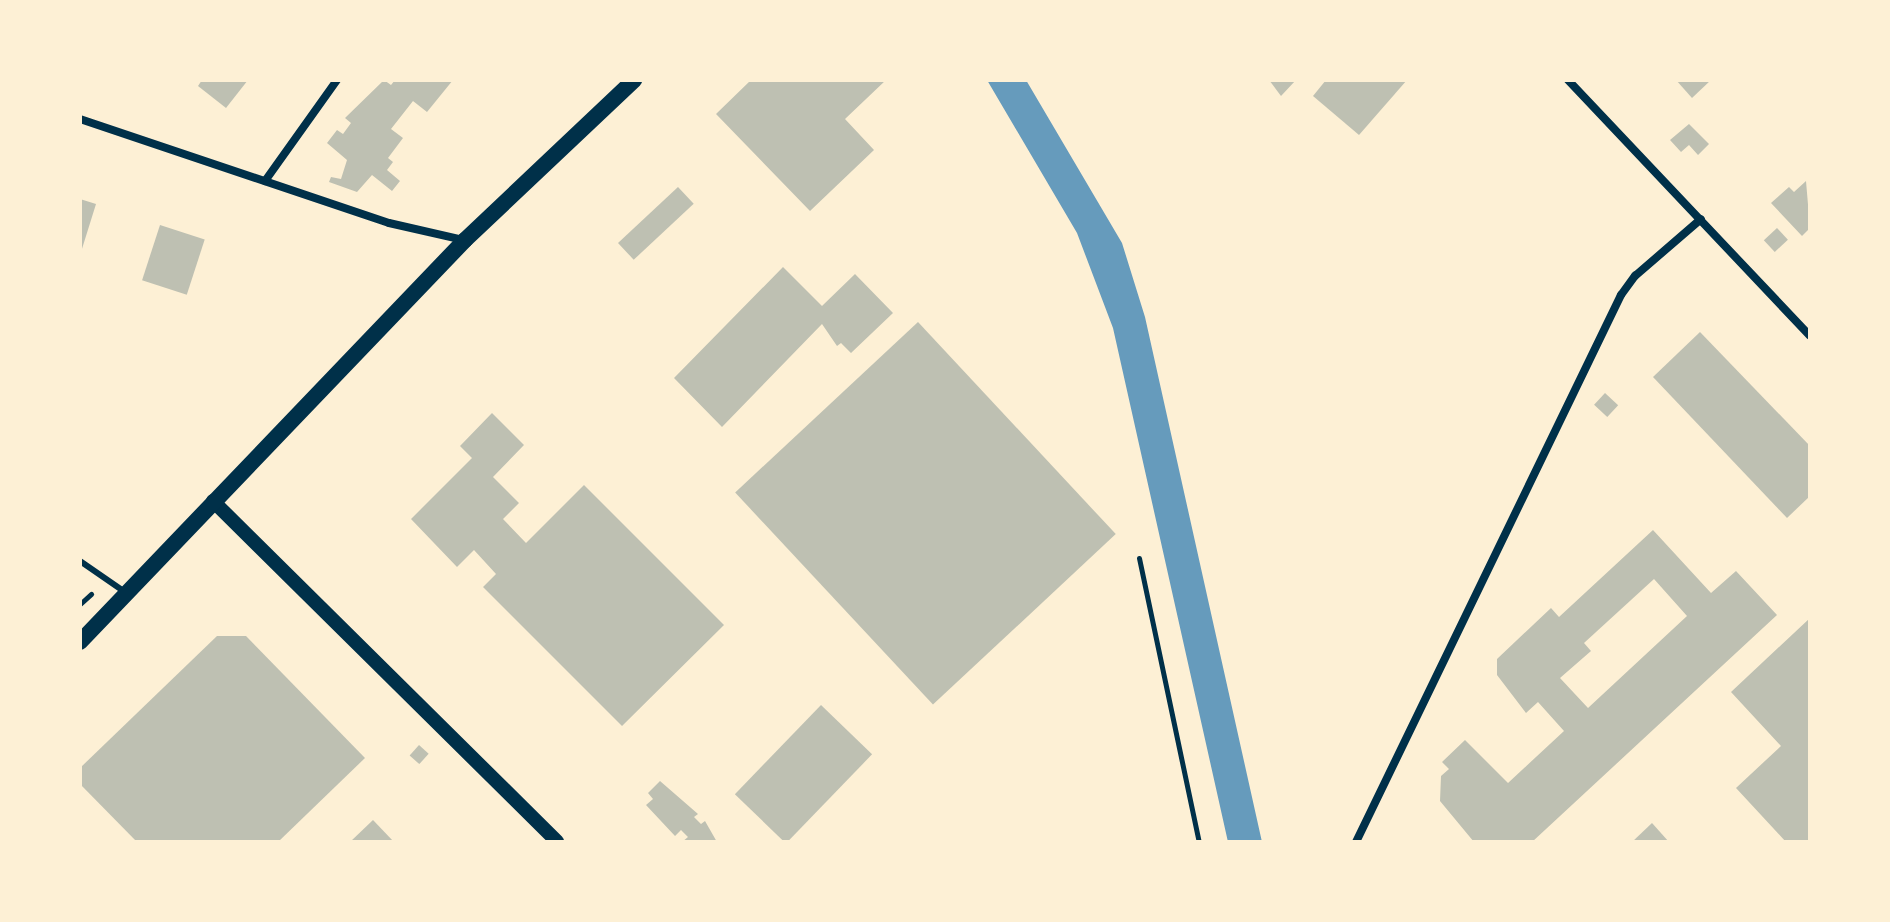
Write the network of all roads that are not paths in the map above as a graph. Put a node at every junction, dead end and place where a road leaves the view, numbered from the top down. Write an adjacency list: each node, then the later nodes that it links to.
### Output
1 (337, 80): 5 (street)
2 (634, 80): 7 (main road)
3 (1568, 80): 6 (street)
4 (80, 119): 5 (street)
5 (265, 181): 7 (street)
6 (1701, 219): 8 (street); 14 (street)
7 (465, 240): 9 (main road)
8 (1810, 336)
9 (213, 501): 11 (main road); 13 (street)
10 (80, 561): 11 (lane)
11 (125, 592): 12 (main road)
12 (80, 642)
13 (557, 842)
14 (1356, 842)

